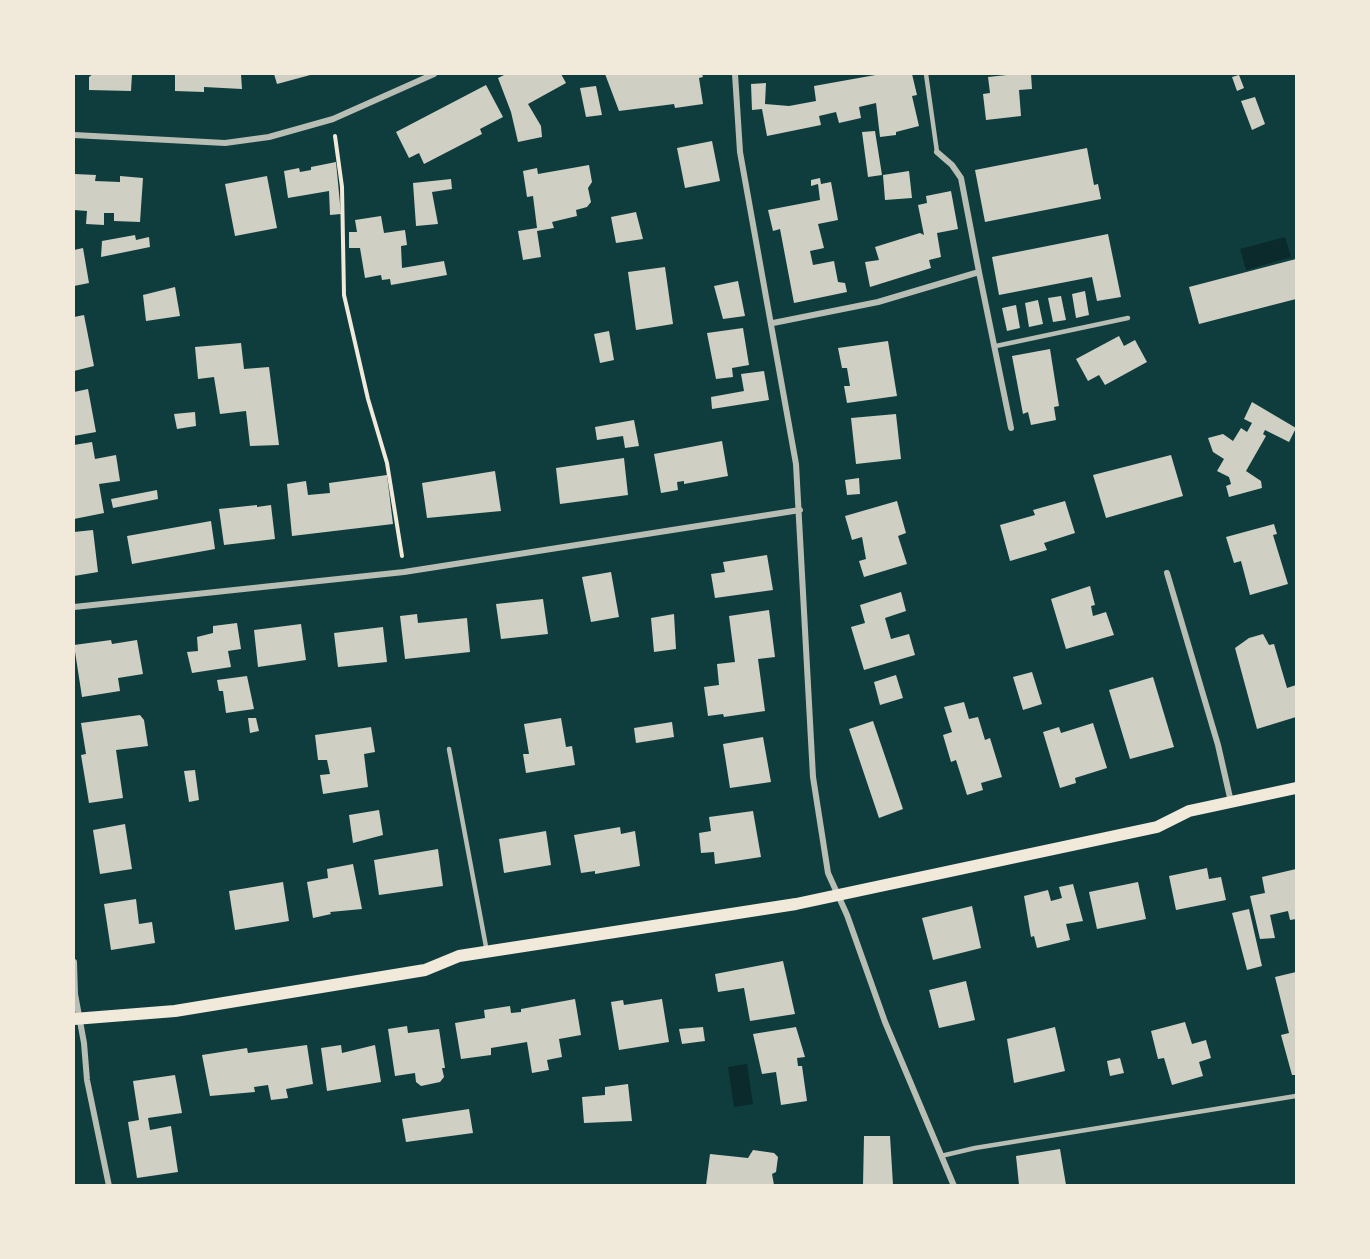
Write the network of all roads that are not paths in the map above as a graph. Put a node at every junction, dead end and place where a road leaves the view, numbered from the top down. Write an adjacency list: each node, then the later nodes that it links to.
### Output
1 (434, 74): 4 (street)
2 (735, 74): 8 (street)
3 (926, 74): 5 (lane)
4 (74, 135)
5 (937, 152): 6 (street)
6 (979, 272): 8 (street); 9 (street)
7 (1128, 318): 9 (lane)
8 (773, 323): 11 (street)
9 (996, 346): 10 (street)
10 (1011, 428)
11 (800, 510): 13 (street); 17 (street)
12 (1167, 573): 16 (street)
13 (74, 607)
14 (449, 749): 18 (lane)
15 (1296, 788): 16 (main road)
16 (1231, 803): 17 (main road)
17 (837, 895): 18 (main road); 22 (street)
18 (486, 951): 20 (main road)
19 (74, 962): 20 (street)
20 (76, 1019): 23 (street)
21 (1296, 1096): 22 (lane)
22 (941, 1156): 24 (street)
23 (109, 1185)
24 (954, 1185)

